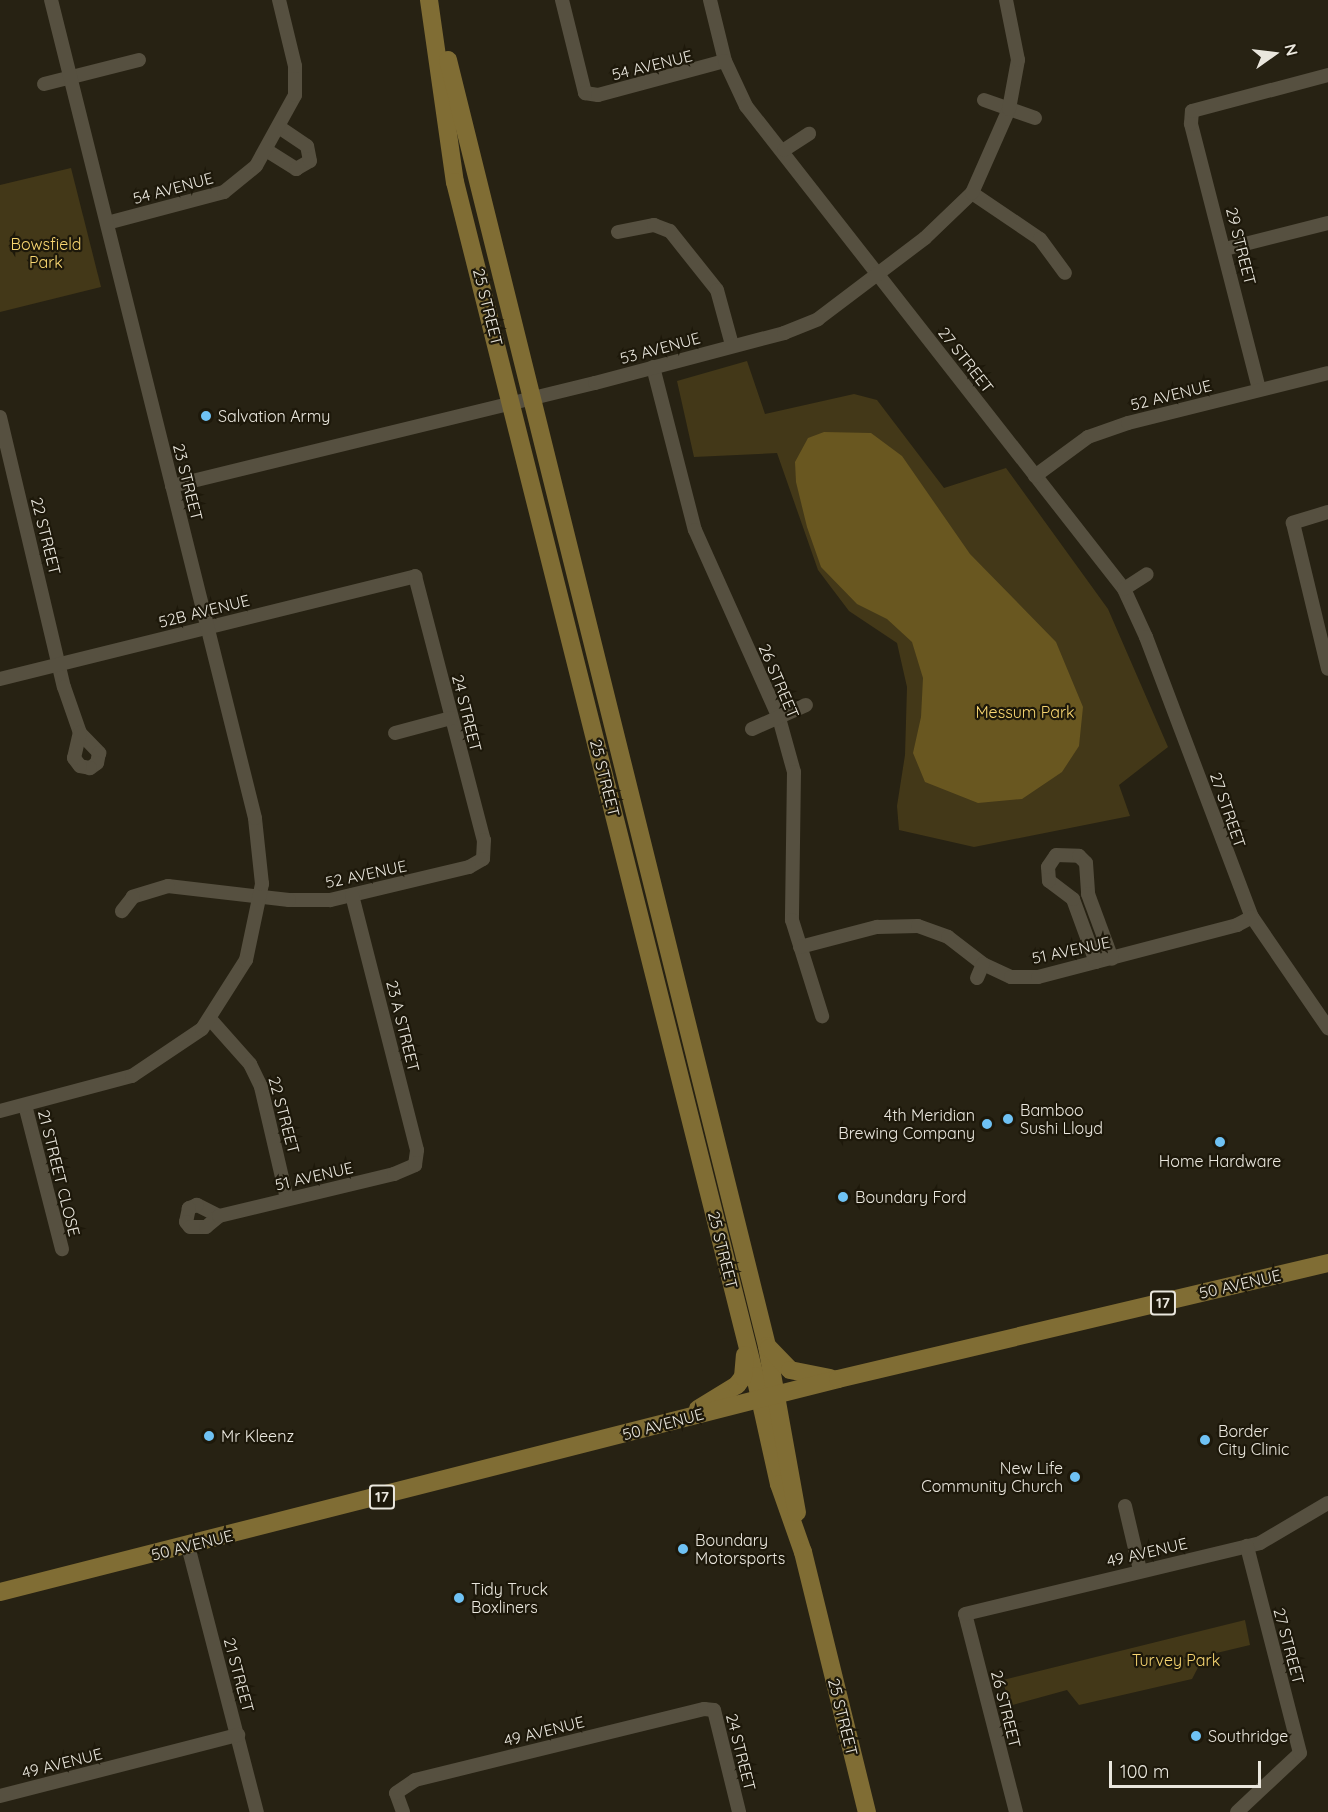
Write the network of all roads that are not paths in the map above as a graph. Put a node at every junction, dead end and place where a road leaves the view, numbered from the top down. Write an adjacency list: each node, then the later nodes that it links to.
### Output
1 (51, 0): 10 (street, 23 STREET)
2 (279, 0): 15 (street, 54 AVENUE)
3 (430, 0): 30 (main road, 25 STREET); 31 (main road, 25 STREET)
4 (562, 0): 8 (street, 54 AVENUE)
5 (710, 0): 8 (street, 27 STREET)
6 (1006, 0): 13 (street)
7 (139, 60): 10 (street)
8 (725, 62): 18 (street, 27 STREET)
9 (1328, 75): 23 (street, 29 STREET)
10 (70, 77): 11 (street); 20 (street, 23 STREET)
11 (44, 84)
12 (984, 100): 13 (street)
13 (1009, 109): 14 (street); 19 (street)
14 (1035, 118)
15 (280, 128): 17 (street, 54 AVENUE); 17 (street)
16 (809, 134): 18 (street)
17 (266, 150): 20 (street, 54 AVENUE)
18 (784, 150): 25 (street, 27 STREET)
19 (972, 193): 24 (street); 25 (street, 53 AVENUE)
20 (107, 223): 35 (street, 23 STREET)
21 (1328, 223): 23 (street)
22 (618, 232): 26 (street)
23 (1225, 249): 29 (street, 29 STREET)
24 (1065, 273)
25 (878, 274): 26 (street, 53 AVENUE); 34 (street, 27 STREET)
26 (732, 345): 27 (street, 53 AVENUE)
27 (653, 368): 30 (street, 53 AVENUE); 46 (street, 26 STREET)
28 (1328, 373): 29 (street, 52 AVENUE)
29 (1259, 389): 34 (street, 52 AVENUE)
30 (531, 398): 31 (street, 53 AVENUE); 75 (main road, 25 STREET)
31 (512, 404): 35 (street, 53 AVENUE); 74 (main road, 25 STREET)
32 (0, 417): 33 (street, 22 STREET)
33 (5, 460): 41 (street, 22 STREET)
34 (1035, 476): 39 (street, 27 STREET)
35 (172, 486): 40 (street, 23 STREET)
36 (1328, 512): 42 (street)
37 (1147, 574): 39 (street)
38 (415, 576): 40 (street, 52B AVENUE); 45 (street, 24 STREET)
39 (1124, 589): 56 (street, 27 STREET)
40 (207, 628): 41 (street, 52B AVENUE); 53 (street, 23 STREET)
41 (62, 664): 43 (street, 52B AVENUE); 47 (street, 22 STREET)
42 (1328, 669)
43 (0, 679)
44 (806, 705): 46 (street)
45 (451, 718): 49 (street); 50 (street, 24 STREET)
46 (779, 718): 48 (street); 59 (street, 26 STREET)
47 (79, 728)
48 (752, 729)
49 (395, 733)
50 (483, 859): 52 (street, 52 AVENUE)
51 (1088, 894): 54 (street); 54 (street); 57 (street)
52 (352, 895): 53 (street, 52 AVENUE); 69 (street, 23 A STREET)
53 (261, 896): 55 (street, 52 AVENUE); 65 (street)
54 (1073, 899): 58 (street)
55 (122, 911)
56 (1252, 917): 60 (street, 51 AVENUE); 66 (street, 27 STREET)
57 (1101, 925): 58 (street); 60 (street)
58 (1086, 931): 61 (street)
59 (800, 947): 62 (street, 51 AVENUE); 64 (street, 26 STREET)
60 (1112, 959): 61 (street, 51 AVENUE)
61 (1096, 962): 62 (street, 51 AVENUE)
62 (983, 964): 63 (street)
63 (977, 978)
64 (822, 1016)
65 (211, 1020): 67 (street); 70 (street, 22 STREET)
66 (1328, 1028)
67 (25, 1105): 68 (street); 72 (street, 21 STREET CLOSE)
68 (0, 1111)
69 (414, 1165): 70 (street, 51 AVENUE)
70 (287, 1199): 71 (street, 51 AVENUE)
71 (219, 1216)
72 (62, 1249)
73 (1328, 1263): 76 (main road, 50 AVENUE / 17)
74 (746, 1341): 77 (main road, 25 STREET); 78 (main road)
75 (767, 1346): 76 (main road); 77 (main road, 25 STREET)
76 (838, 1378): 77 (main road, 50 AVENUE / 17)
77 (769, 1397): 78 (main road, 50 AVENUE / 17); 92 (main road, 25 STREET)
78 (682, 1419): 81 (main road, 50 AVENUE / 17)
79 (1328, 1503): 82 (street, 49 AVENUE)
80 (1125, 1506): 83 (street)
81 (189, 1546): 84 (main road, 50 AVENUE / 17); 87 (street, 21 STREET)
82 (1247, 1546): 83 (street, 49 AVENUE); 94 (street, 27 STREET)
83 (1140, 1570): 85 (street, 49 AVENUE)
84 (0, 1592)
85 (965, 1614): 93 (street, 26 STREET)
86 (704, 1709): 90 (street, 49 AVENUE); 91 (street, 24 STREET)
87 (238, 1735): 88 (street, 49 AVENUE); 89 (street, 21 STREET)
88 (0, 1796)
89 (257, 1812)
90 (403, 1812)
91 (739, 1812)
92 (867, 1812)
93 (1016, 1812)
94 (1237, 1812)

